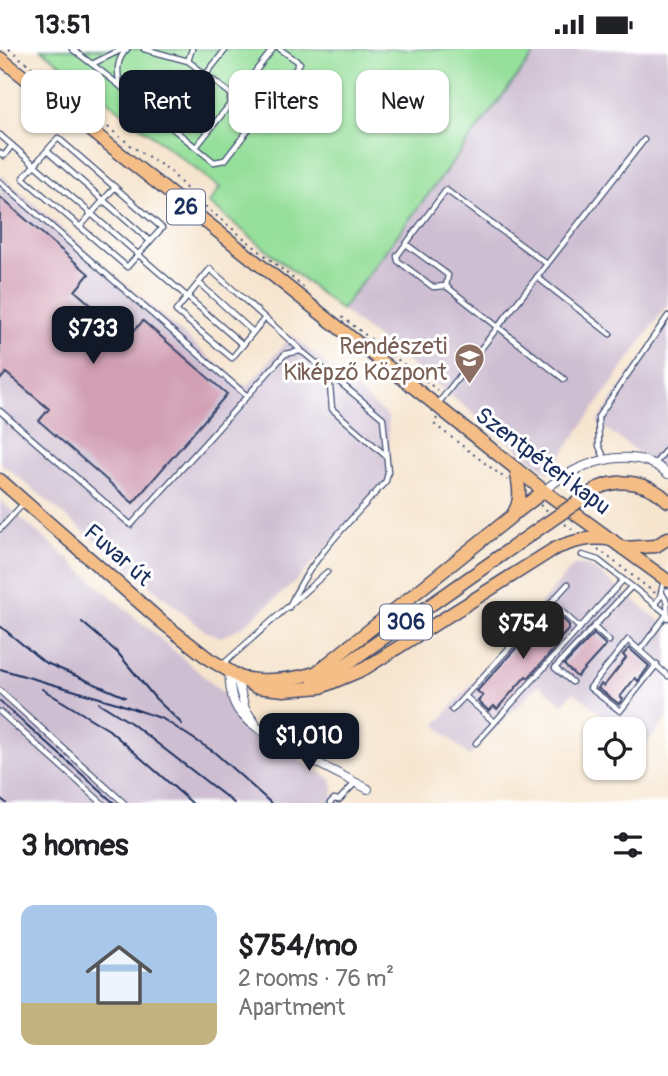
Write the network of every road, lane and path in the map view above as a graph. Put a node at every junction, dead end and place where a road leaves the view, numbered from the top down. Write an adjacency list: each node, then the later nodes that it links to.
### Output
1 (9, 49): 42 (path)
2 (72, 49): 11 (lane)
3 (125, 49): 11 (lane); 16 (lane)
4 (144, 49): 10 (lane)
5 (192, 49): 10 (lane)
6 (226, 49): 13 (lane)
7 (273, 49): 14 (lane)
8 (280, 49): 15 (lane)
9 (0, 58): 55 (main road, Szentpéteri kapu / 26)
10 (188, 61): 12 (lane)
11 (92, 64): 18 (lane)
12 (200, 70)
13 (210, 70)
14 (256, 70)
15 (295, 70)
16 (119, 80)
17 (215, 82): 19 (lane)
18 (119, 85)
19 (229, 93)
20 (229, 106): 26 (lane)
21 (178, 133): 26 (lane)
22 (246, 133): 26 (lane)
23 (0, 135): 25 (lane)
24 (643, 140): 38 (lane)
25 (12, 145): 28 (lane); 29 (lane)
26 (196, 147)
27 (47, 151): 29 (lane); 31 (lane); 32 (lane)
28 (0, 153)
29 (35, 165): 33 (lane); 34 (lane)
30 (0, 182): 54 (lane)
31 (115, 187): 32 (lane); 35 (lane)
32 (103, 201): 33 (lane); 35 (lane)
33 (92, 214): 34 (lane); 37 (lane)
34 (80, 227): 37 (lane)
35 (150, 241): 37 (lane)
36 (406, 244): 38 (lane); 41 (lane); 41 (lane)
37 (138, 255): 43 (lane)
38 (547, 264): 39 (lane)
39 (537, 277): 47 (lane); 49 (lane)
40 (199, 283): 43 (lane); 46 (lane); 48 (lane)
41 (446, 286): 47 (lane)
42 (307, 289)
43 (187, 297): 50 (lane); 50 (lane)
44 (337, 314): 55 (path)
45 (668, 316): 59 (lane)
46 (265, 318): 48 (lane); 51 (lane)
47 (497, 328): 53 (lane); 55 (lane)
48 (253, 332): 50 (lane)
49 (610, 334)
50 (243, 345)
51 (304, 353): 52 (lane); 54 (lane)
52 (328, 373): 58 (lane); 58 (lane)
53 (564, 379)
54 (247, 396): 56 (lane)
55 (441, 400): 61 (main road, Szentpéteri kapu / 26)
56 (0, 411)
57 (668, 447): 60 (lane)
58 (387, 457): 79 (lane)
59 (605, 459): 60 (street); 64 (street)
60 (655, 464): 62 (street)
61 (516, 468): 64 (main road, Szentpéteri kapu / 26); 67 (main road)
62 (668, 474)
63 (0, 480): 65 (main road, Fuvar út / 306)
64 (544, 491): 67 (main road); 70 (main road, Szentpéteri kapu / 26)
65 (24, 501): 68 (lane); 86 (main road, Fuvar út / 306)
66 (668, 501): 86 (main road, 306, bridge)
67 (512, 516): 86 (main road)
68 (0, 529)
69 (668, 538): 70 (main road)
70 (618, 544): 75 (main road, Szentpéteri kapu / 26); 89 (main road)
71 (582, 555): 73 (lane)
72 (327, 572): 79 (lane)
73 (623, 580): 76 (lane); 82 (lane)
74 (568, 584): 77 (lane)
75 (665, 584): 78 (lane); 80 (lane)
76 (631, 586): 78 (lane); 81 (lane)
77 (551, 602): 82 (lane); 91 (lane)
78 (654, 605): 80 (lane)
79 (289, 607): 86 (lane)
80 (667, 616): 84 (lane)
81 (594, 627): 83 (lane); 88 (lane)
82 (580, 628): 95 (lane)
83 (609, 641)
84 (640, 650): 85 (lane); 85 (lane)
85 (657, 664): 87 (lane)
86 (224, 668): 89 (main road); 92 (street); 96 (street)
87 (668, 676)
88 (572, 682)
89 (256, 687): 92 (street)
90 (0, 691): 102 (lane)
91 (465, 696): 93 (lane); 95 (lane)
92 (243, 703): 96 (street)
93 (453, 710)
94 (0, 712): 101 (lane)
95 (494, 722): 97 (lane)
96 (264, 732): 98 (street)
97 (476, 743)
98 (356, 783): 99 (street); 100 (lane)
99 (368, 789)
100 (339, 801): 103 (lane)
101 (102, 803)
102 (124, 803)
103 (330, 803)

